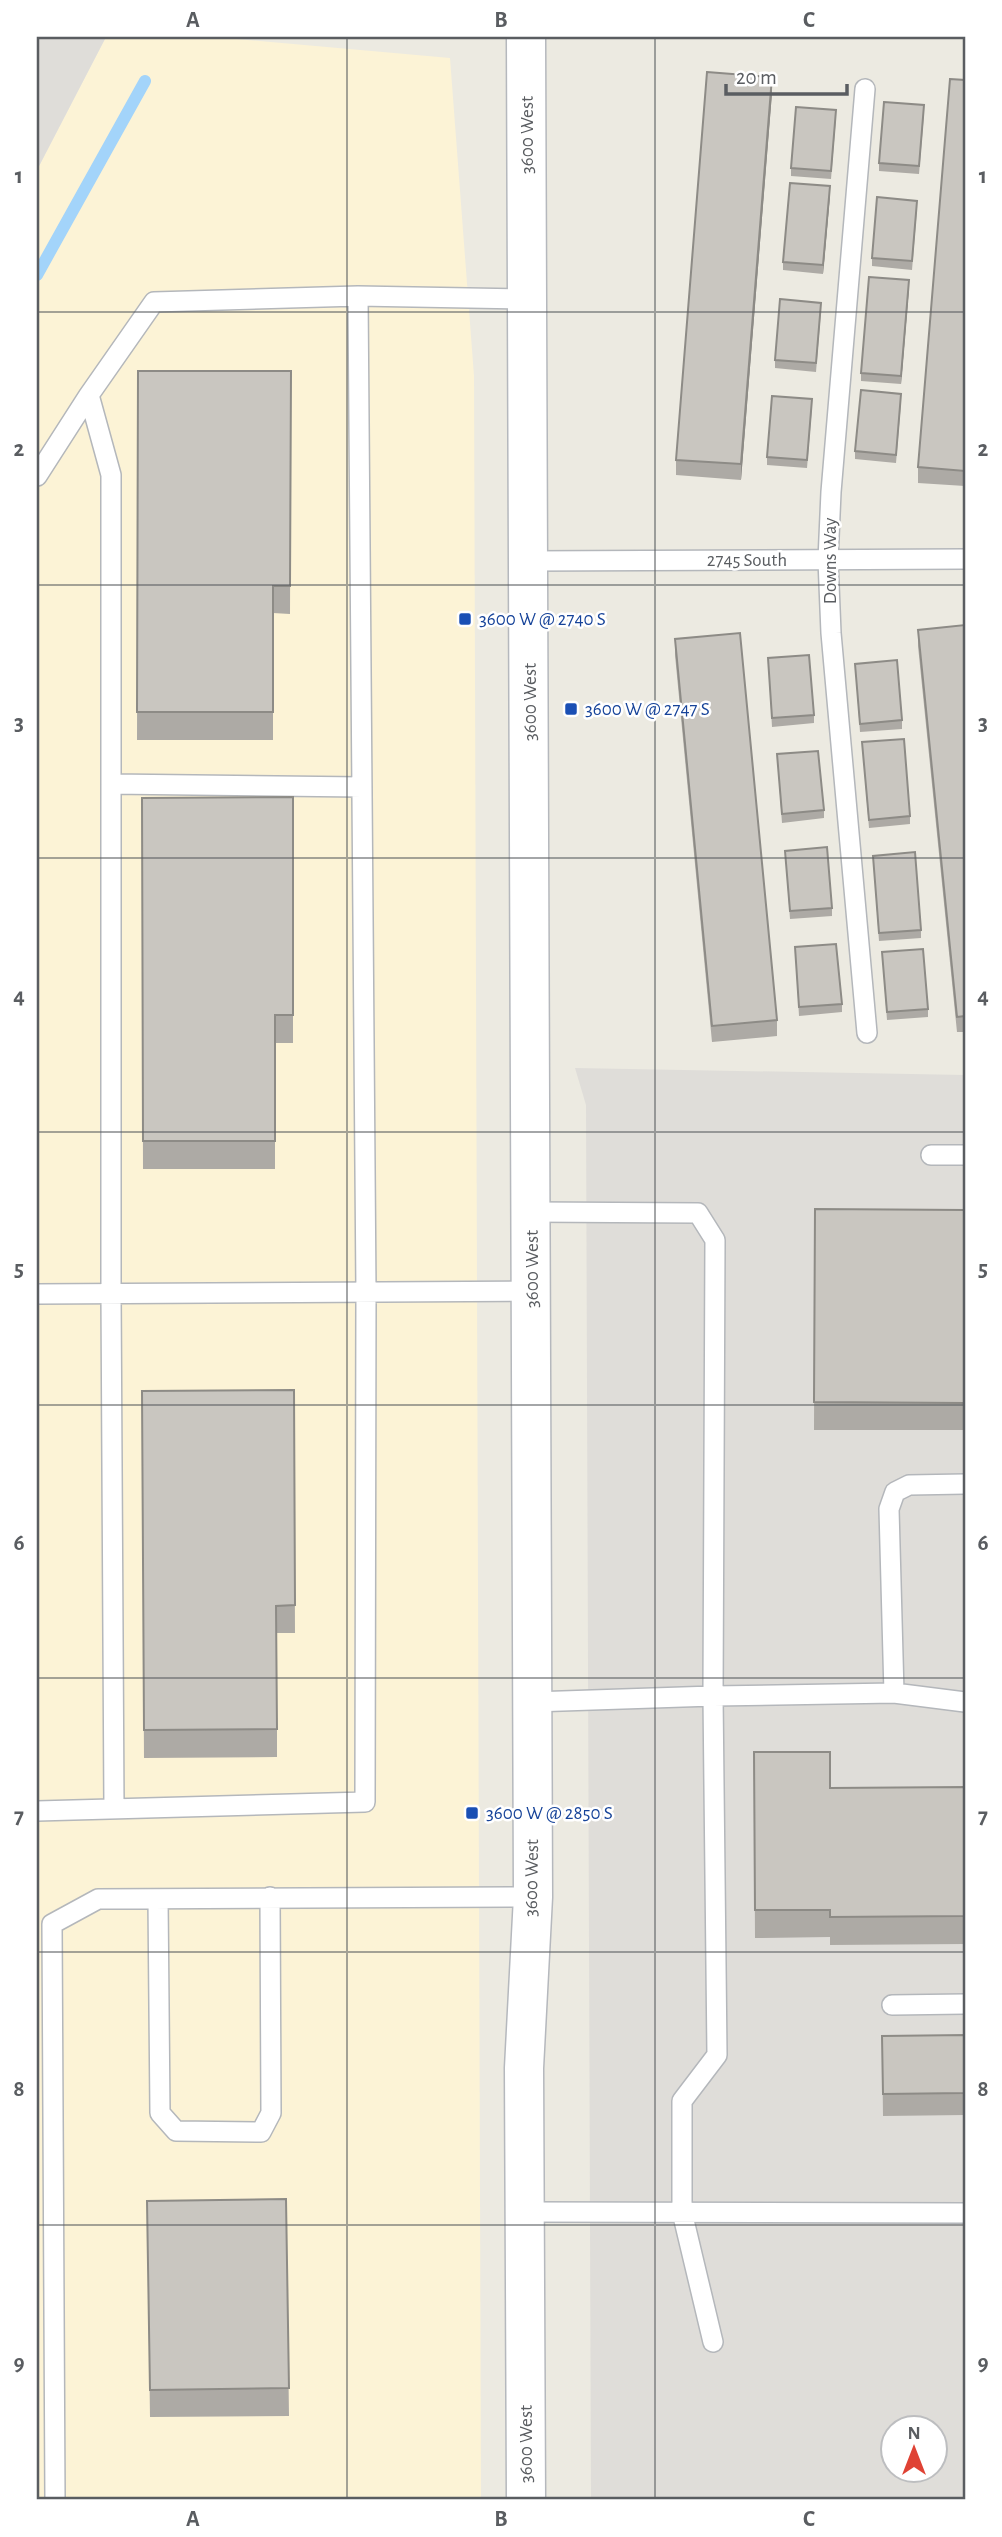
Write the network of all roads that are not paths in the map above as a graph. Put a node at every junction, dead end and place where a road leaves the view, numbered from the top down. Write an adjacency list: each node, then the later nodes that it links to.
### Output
1 (526, 37): 4 (street, 3600 West)
2 (865, 89): 8 (lane, Downs Way)
3 (358, 296): 4 (lane); 5 (lane); 11 (lane)
4 (528, 299): 9 (street, 3600 West)
5 (89, 395): 6 (lane); 10 (lane)
6 (37, 476)
7 (965, 559): 8 (lane, 2745 South)
8 (828, 560): 9 (lane, 2745 South); 12 (lane, Downs Way)
9 (529, 561): 15 (street, 3600 West)
10 (111, 784): 11 (lane); 18 (lane)
11 (362, 787): 17 (lane)
12 (867, 1032)
13 (931, 1155): 14 (lane)
14 (965, 1155)
15 (531, 1212): 16 (street, 3600 West); 22 (lane)
16 (532, 1291): 17 (lane); 23 (street, 3600 West)
17 (366, 1292): 18 (lane); 25 (lane)
18 (111, 1293): 19 (lane); 25 (lane)
19 (37, 1294)
20 (965, 1484): 21 (lane)
21 (894, 1693): 22 (lane); 24 (lane)
22 (713, 1696): 23 (lane); 34 (lane)
23 (532, 1702): 28 (street, 3600 West)
24 (965, 1702)
25 (114, 1809): 26 (lane)
26 (37, 1811)
27 (270, 1897): 28 (lane); 29 (lane); 29 (lane)
28 (533, 1897): 33 (street, 3600 West)
29 (158, 1899): 30 (lane)
30 (45, 1999): 37 (lane)
31 (965, 2004): 32 (lane)
32 (892, 2006)
33 (525, 2212): 34 (lane); 38 (street, 3600 West)
34 (682, 2212): 35 (lane); 36 (lane)
35 (965, 2213)
36 (713, 2342)
37 (55, 2500)
38 (526, 2500)

